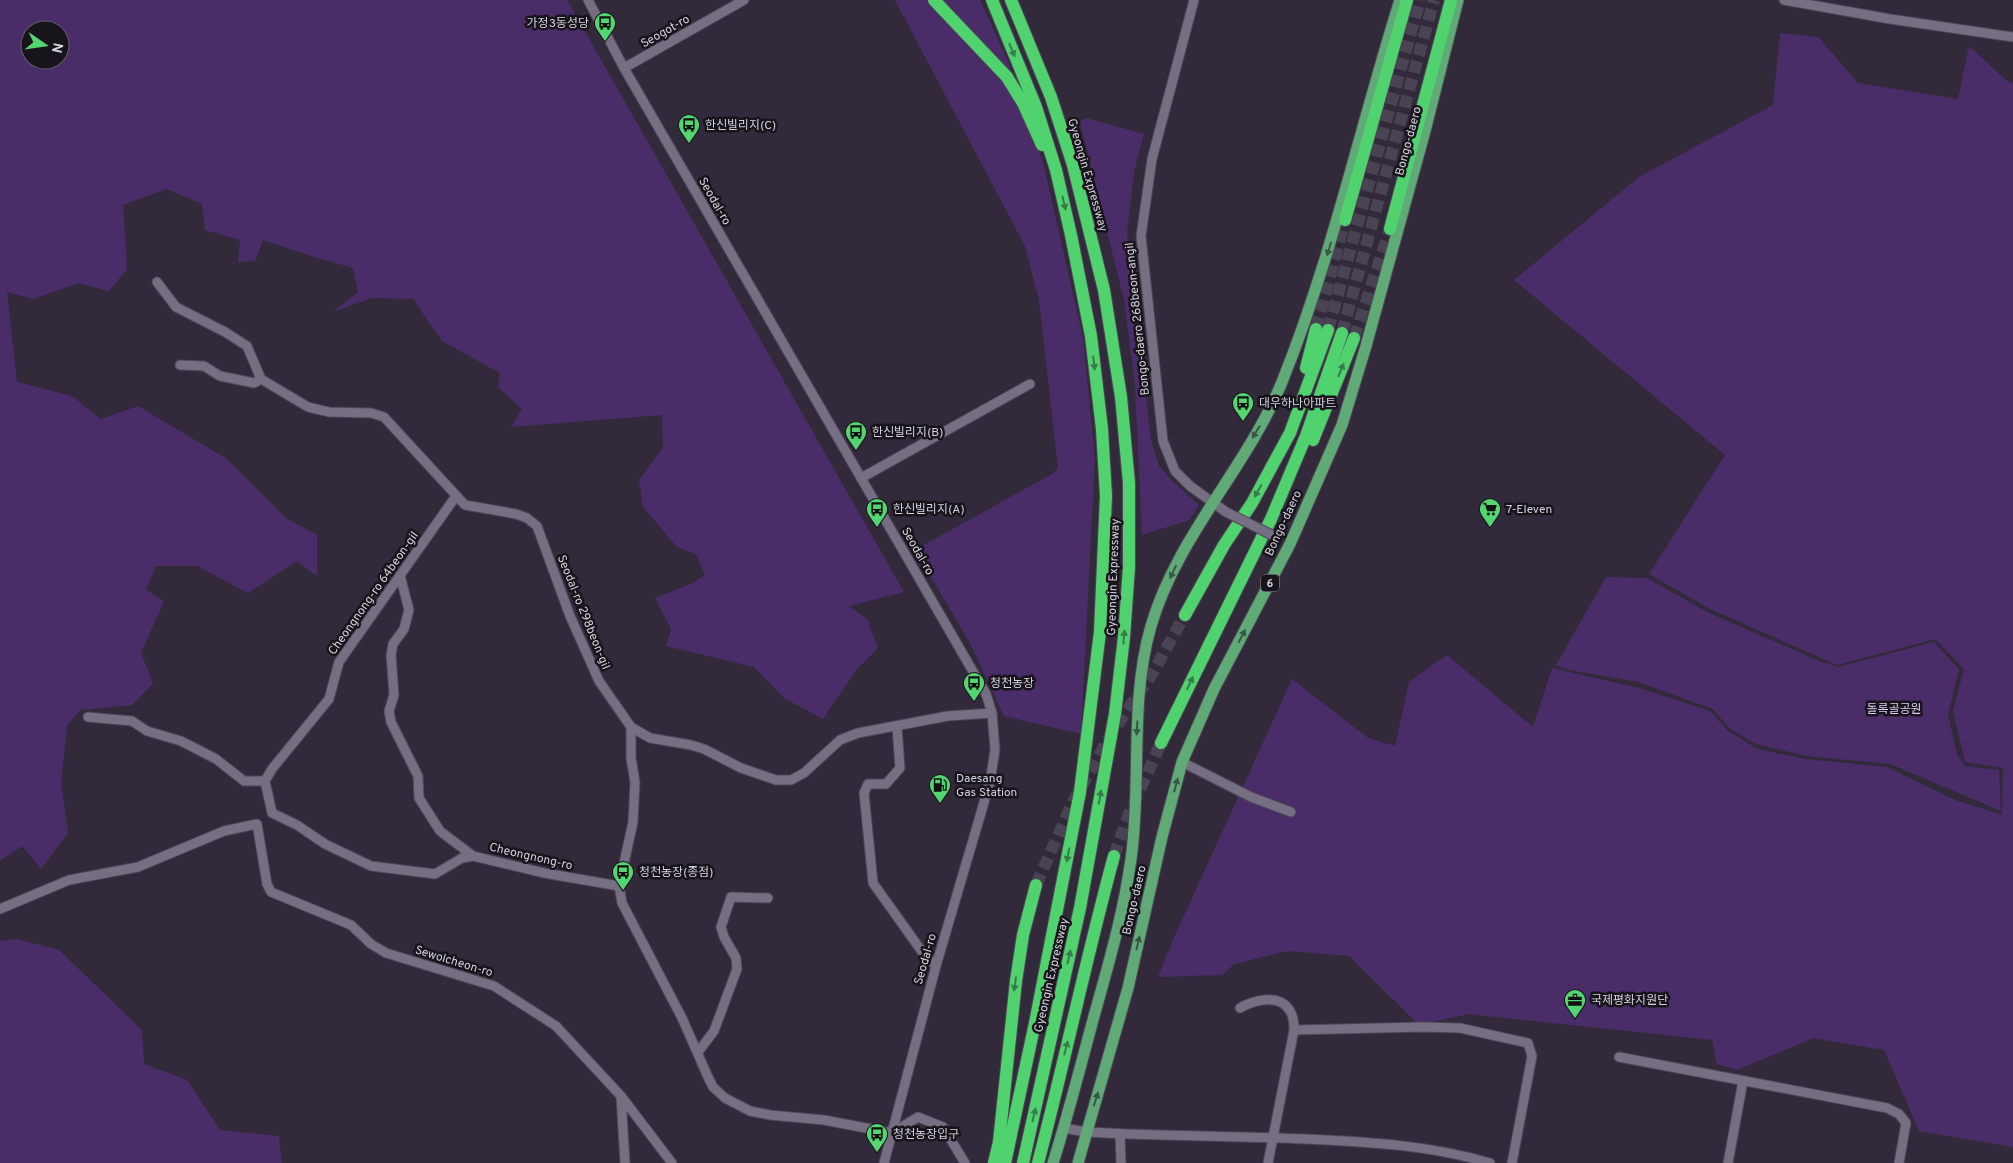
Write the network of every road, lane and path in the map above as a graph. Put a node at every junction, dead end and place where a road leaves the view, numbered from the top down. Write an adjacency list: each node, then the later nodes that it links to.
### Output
1 (588, 0): 13 (street, Seodal-ro)
2 (744, 0): 13 (street, Seogot-ro)
3 (934, 0): 14 (highway)
4 (1011, 0): 65 (highway, Gyeongin Expressway, one-way to 4)
5 (1194, 0): 26 (street, Bongo-daero 268beon-angil)
6 (1400, 0): 26 (main road, Bongo-daero, one-way to 26)
7 (1407, 0): 15 (highway)
8 (1451, 0): 16 (highway)
9 (1458, 0): 27 (main road, Bongo-daero / 6)
10 (1784, 0): 12 (street)
11 (993, 2): 14 (highway, Gyeongin Expressway, one-way to 14)
12 (2013, 37)
13 (624, 68): 24 (street, Seodal-ro)
14 (1056, 170): 64 (highway, Gyeongin Expressway, one-way to 64)
15 (1345, 220)
16 (1390, 229)
17 (157, 282): 22 (street)
18 (1322, 329): 29 (highway, one-way to 29)
19 (1342, 333): 30 (highway, Bongo-daero)
20 (1354, 338): 30 (highway, one-way to 20)
21 (180, 365): 22 (street)
22 (261, 379): 25 (street, Seodal-ro 298beon-gil)
23 (1030, 384): 24 (street)
24 (862, 478): 31 (street, Seodal-ro)
25 (456, 496): 28 (street, Cheongnong-ro 64beon-gil); 33 (street, Seodal-ro 298beon-gil)
26 (1213, 501): 27 (street, Bongo-daero 268beon-angil, bridge); 54 (main road, Bongo-daero, one-way to 54)
27 (1290, 544): 36 (main road, Bongo-daero / 6, one-way to 27)
28 (400, 575): 37 (street, Cheongnong-ro 64beon-gil); 41 (street)
29 (1185, 615)
30 (1222, 618): 35 (highway, Bongo-daero, one-way to 30)
31 (992, 713): 34 (street, Seodal-ro 298beon-gil); 47 (street, Seodal-ro)
32 (88, 717): 37 (street)
33 (631, 727): 34 (street, Seodal-ro 298beon-gil); 44 (street)
34 (897, 727): 47 (street)
35 (1162, 743)
36 (1182, 762): 38 (street); 55 (main road, Bongo-daero / 6, one-way to 36)
37 (265, 781): 39 (street)
38 (1291, 812)
39 (272, 813): 40 (street); 41 (street, Cheongnong-ro)
40 (257, 824): 46 (street); 53 (street, Sewolcheon-ro)
41 (473, 856): 44 (street, Cheongnong-ro)
42 (1114, 856): 66 (highway, one-way to 42)
43 (1036, 885): 63 (highway, one-way to 63)
44 (619, 886): 50 (street)
45 (768, 898): 50 (street)
46 (0, 909)
47 (936, 966): 56 (street, Seodal-ro)
48 (1240, 1008): 49 (street)
49 (1294, 1030): 58 (street); 72 (street)
50 (698, 1052): 56 (street)
51 (1618, 1057): 52 (street)
52 (1743, 1080): 73 (street); 74 (street)
53 (621, 1096): 59 (street); 60 (street, Sewolcheon-ro)
54 (1064, 1128): 55 (street); 67 (main road, Bongo-daero)
55 (1086, 1132): 57 (street); 68 (main road, Bongo-daero / 6)
56 (892, 1133): 61 (street, Seodal-ro); 62 (street)
57 (1120, 1134): 58 (street); 69 (street)
58 (1273, 1138): 70 (street); 71 (street)
59 (625, 1163)
60 (672, 1163)
61 (884, 1163)
62 (965, 1163)
63 (994, 1163)
64 (1005, 1163)
65 (1023, 1163)
66 (1038, 1163)
67 (1053, 1163)
68 (1078, 1163)
69 (1121, 1163)
70 (1268, 1163)
71 (1490, 1163)
72 (1512, 1163)
73 (1728, 1163)
74 (1900, 1163)

